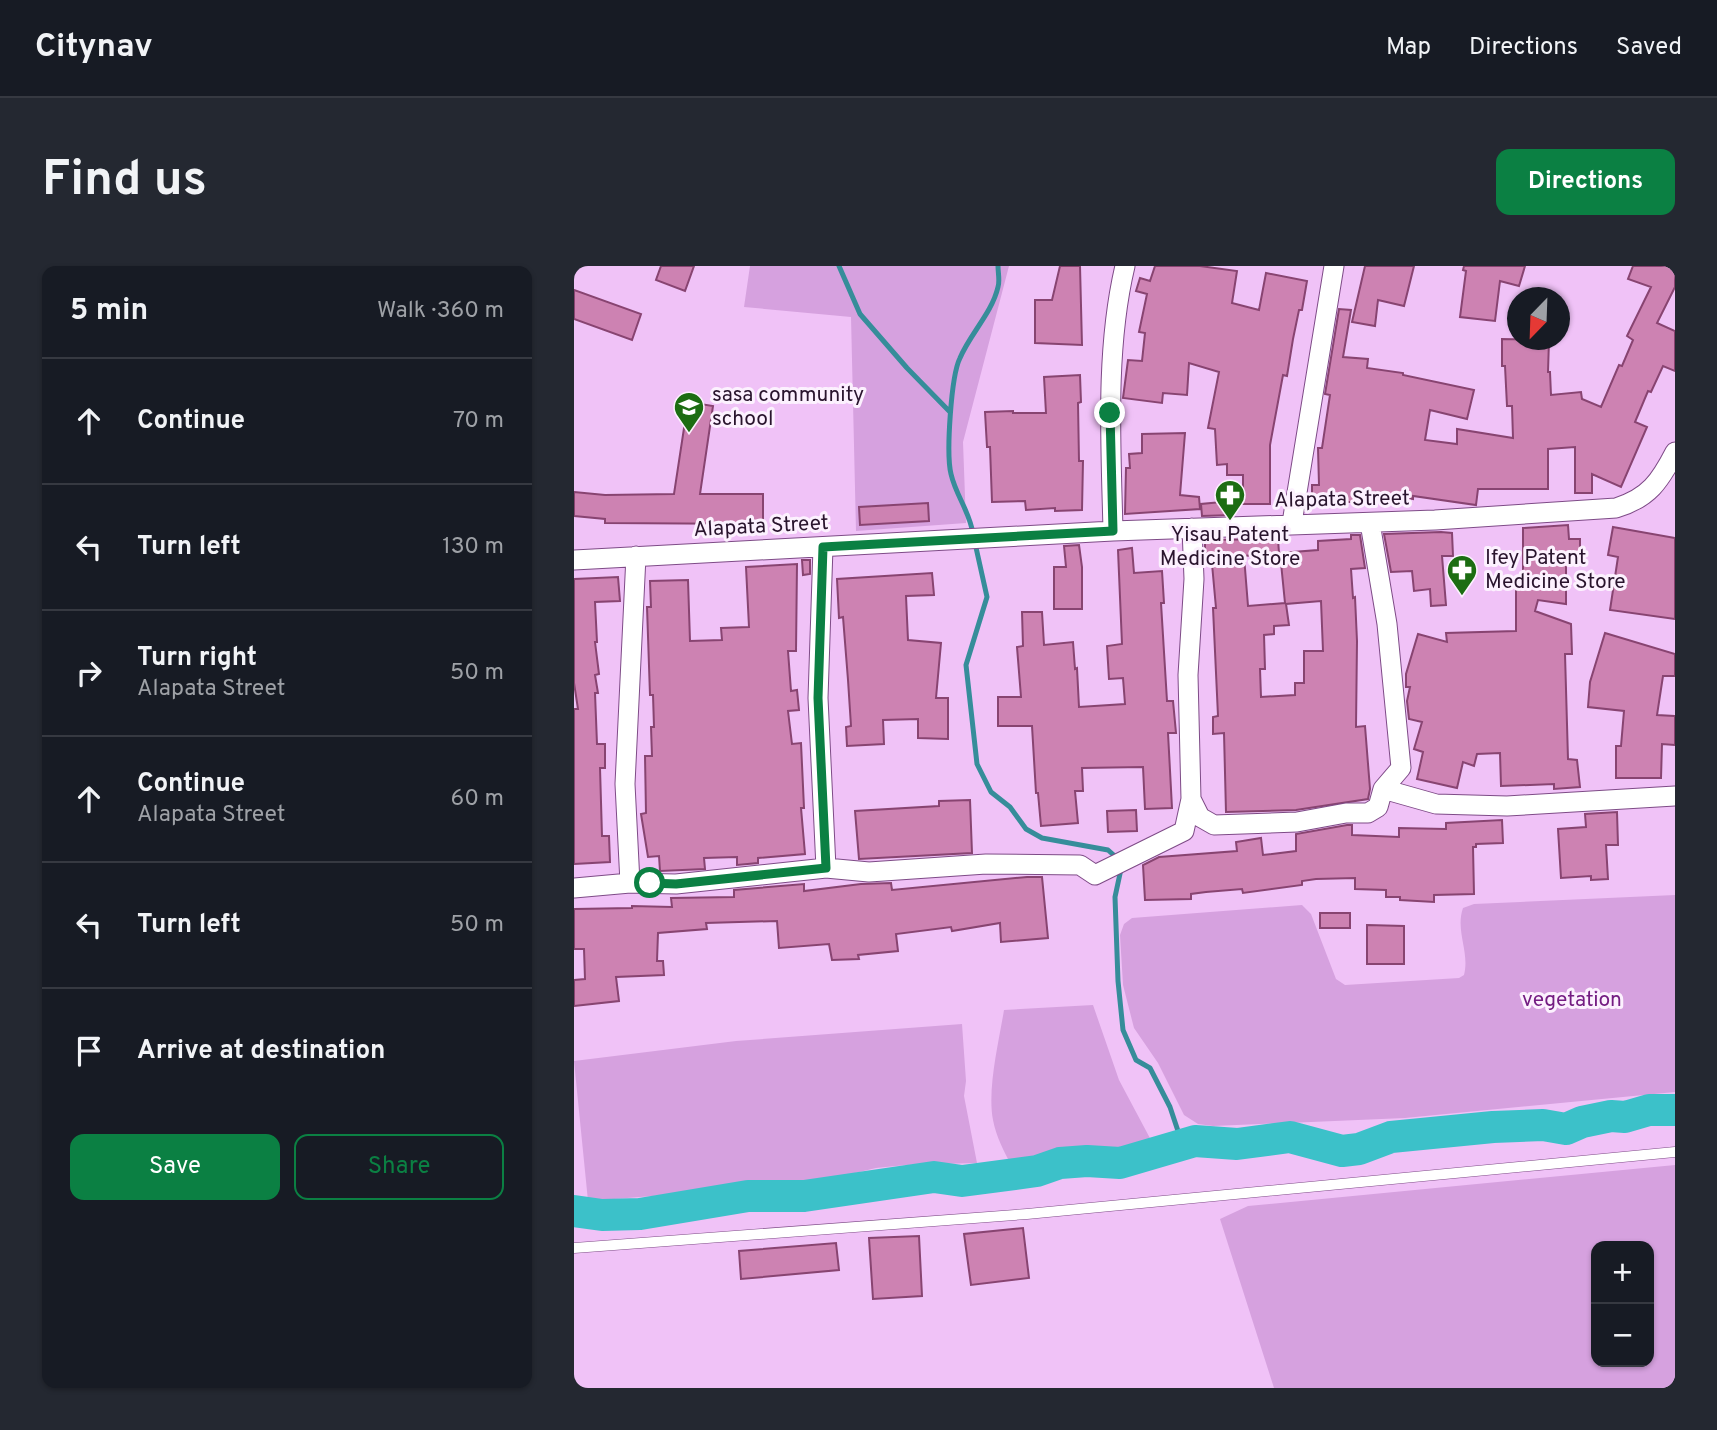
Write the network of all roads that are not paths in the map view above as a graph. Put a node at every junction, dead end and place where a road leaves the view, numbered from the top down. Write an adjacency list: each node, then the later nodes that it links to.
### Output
1 (1125, 266): 7 (street)
2 (1334, 266): 4 (street)
3 (1675, 452): 5 (street, Alapata Street)
4 (1292, 523): 5 (street, Alapata Street); 6 (street, Alapata Street)
5 (1370, 523): 11 (street)
6 (1192, 528): 7 (street, Alapata Street); 13 (street)
7 (1113, 531): 8 (street, Alapata Street)
8 (823, 547): 9 (street, Alapata Street); 14 (street)
9 (636, 556): 10 (street, Alapata Street); 15 (street)
10 (574, 560)
11 (1383, 789): 12 (street); 13 (street)
12 (1675, 796)
13 (1191, 799): 14 (street)
14 (826, 868): 15 (street)
15 (630, 883): 16 (street)
16 (574, 888)
17 (1675, 1152): 18 (lane)
18 (574, 1248)

